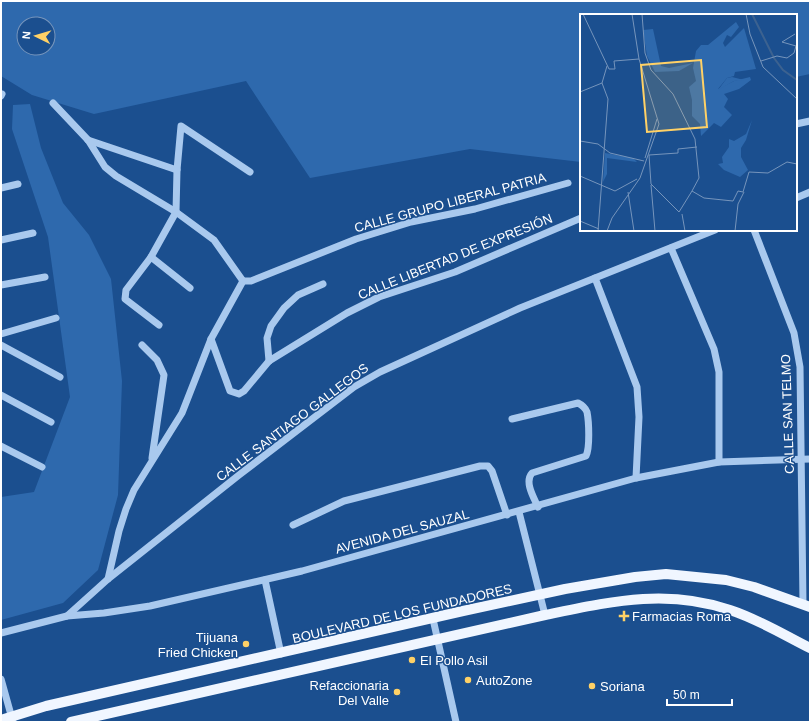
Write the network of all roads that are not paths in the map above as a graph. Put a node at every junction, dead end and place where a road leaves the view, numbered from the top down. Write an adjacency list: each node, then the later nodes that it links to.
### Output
1 (53, 103): 4 (street)
2 (810, 121): 3 (street)
3 (797, 124)
4 (88, 140): 5 (street); 12 (street)
5 (177, 170): 6 (street); 12 (street)
6 (250, 172)
7 (568, 183): 22 (street, CALLE GRUPO LIBERAL PATRIA)
8 (18, 184): 9 (street)
9 (1, 188)
10 (810, 192): 11 (street)
11 (797, 198)
12 (176, 212): 19 (street); 22 (street)
13 (580, 218): 32 (street, CALLE LIBERTAD DE EXPRESIÓN)
14 (714, 231): 18 (street, CALLE SANTIAGO GALLEGOS)
15 (754, 231): 38 (street, CALLE SAN TELMO)
16 (33, 233): 17 (street)
17 (1, 240)
18 (671, 248): 21 (street, CALLE SANTIAGO GALLEGOS); 41 (street)
19 (151, 257): 25 (street); 27 (street)
20 (45, 277): 24 (street)
21 (596, 278): 43 (street); 50 (street, CALLE SANTIAGO GALLEGOS)
22 (243, 281): 29 (street)
23 (323, 284): 32 (street)
24 (1, 285)
25 (190, 288)
26 (56, 318): 28 (street)
27 (159, 324)
28 (1, 334)
29 (211, 339): 32 (street, CALLE LIBERTAD DE EXPRESIÓN); 40 (street)
30 (1, 345): 33 (street)
31 (142, 345): 40 (street)
32 (269, 361)
33 (60, 377)
34 (1, 394): 36 (street)
35 (512, 419): 44 (street)
36 (51, 422)
37 (1, 446): 42 (street)
38 (801, 459): 39 (street, AVENIDA DEL SAUZAL); 41 (street, AVENIDA DEL SAUZAL); 48 (street, CALLE SAN TELMO)
39 (810, 459)
40 (152, 460): 50 (street)
41 (719, 462): 43 (street, AVENIDA DEL SAUZAL)
42 (42, 467)
43 (636, 478): 44 (street, AVENIDA DEL SAUZAL)
44 (538, 507): 45 (street, AVENIDA DEL SAUZAL)
45 (519, 512): 46 (street, AVENIDA DEL SAUZAL); 52 (street)
46 (507, 515): 47 (street); 51 (street, AVENIDA DEL SAUZAL)
47 (293, 525)
48 (802, 542): 49 (street); 53 (street, CALLE SAN TELMO)
49 (810, 542)
50 (108, 579): 55 (street, CALLE SANTIAGO GALLEGOS)
51 (265, 580): 55 (street, AVENIDA DEL SAUZAL); 60 (street)
52 (539, 595): 53 (main road, BOULEVARD DE LOS FUNDADORES); 54 (street); 56 (main road, BOULEVARD DE LOS FUNDADORES)
53 (807, 606)
54 (545, 615): 58 (main road); 59 (main road)
55 (67, 616): 57 (street, AVENIDA DEL SAUZAL)
56 (433, 619): 58 (street); 60 (main road, BOULEVARD DE LOS FUNDADORES)
57 (1, 633)
58 (437, 639): 64 (main road); 65 (street)
59 (810, 648)
60 (281, 654): 62 (main road, BOULEVARD DE LOS FUNDADORES)
61 (1, 679): 62 (street)
62 (12, 719): 63 (main road, BOULEVARD DE LOS FUNDADORES)
63 (1, 720)
64 (71, 722)
65 (456, 722)

